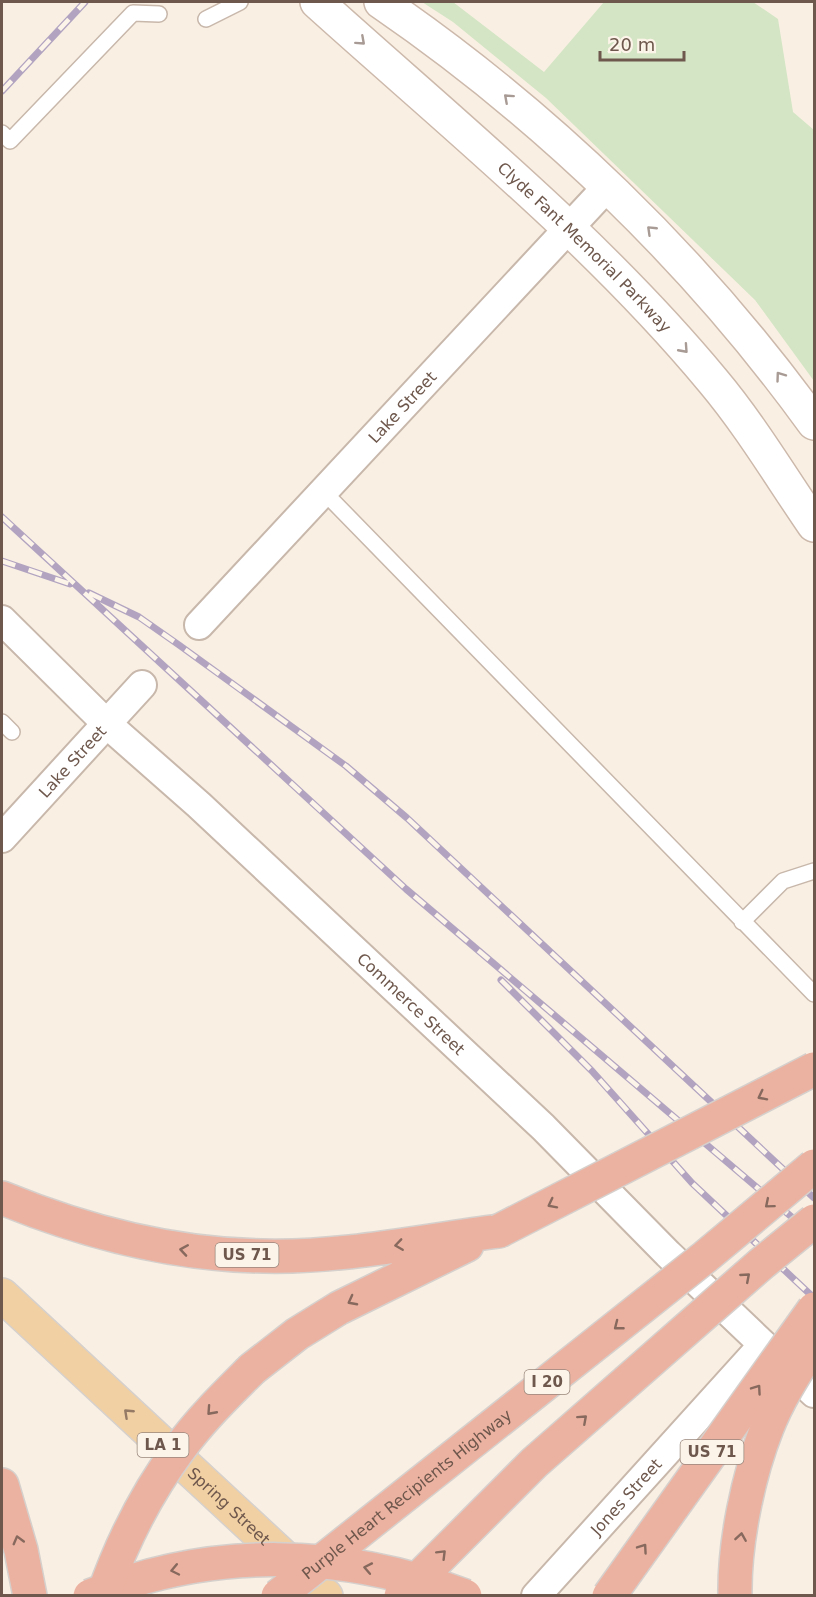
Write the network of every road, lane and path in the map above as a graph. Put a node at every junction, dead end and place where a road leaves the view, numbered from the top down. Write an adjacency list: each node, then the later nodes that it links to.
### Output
1 (240, 2): 6 (lane)
2 (317, 2): 9 (main road, Clyde Fant Memorial Parkway, one-way to 9)
3 (381, 2): 8 (main road, one-way to 3)
4 (136, 7): 5 (lane); 7 (lane)
5 (159, 14)
6 (207, 19)
7 (2, 133)
8 (607, 187): 9 (street, Lake Street); 10 (main road, one-way to 8)
9 (568, 229): 11 (street, Lake Street); 12 (main road, Clyde Fant Memorial Parkway, one-way to 12)
10 (814, 423)
11 (323, 492): 14 (street, Lake Street); 19 (lane)
12 (814, 525)
13 (2, 620): 16 (street, Commerce Street)
14 (199, 625)
15 (142, 685): 16 (street, Lake Street)
16 (107, 724): 17 (street, Lake Street); 29 (street, Commerce Street)
17 (2, 838)
18 (814, 871): 19 (lane)
19 (742, 922): 20 (lane)
20 (814, 994)
21 (814, 1069): 25 (highway, US 71, one-way to 25, bridge)
22 (814, 1166): 35 (highway, Purple Heart Recipients Highway / I 20, one-way to 35, bridge)
23 (2, 1198): 25 (highway, US 71, one-way to 23)
24 (814, 1221): 37 (highway, one-way to 24, bridge)
25 (499, 1231): 34 (highway, one-way to 34, bridge)
26 (2, 1295): 36 (main road, Spring Street / LA 1, one-way to 26)
27 (814, 1309): 40 (highway, US 71, one-way to 27, bridge)
28 (814, 1342): 41 (highway, one-way to 28, bridge)
29 (763, 1345): 30 (street, Commerce Street); 39 (street, Jones Street)
30 (814, 1393)
31 (2, 1485): 32 (highway, one-way to 31)
32 (30, 1596)
33 (90, 1596): 38 (highway, one-way to 33, bridge)
34 (103, 1596)
35 (278, 1596)
36 (326, 1596)
37 (401, 1596)
38 (465, 1596)
39 (536, 1596)
40 (609, 1596)
41 (735, 1596)

